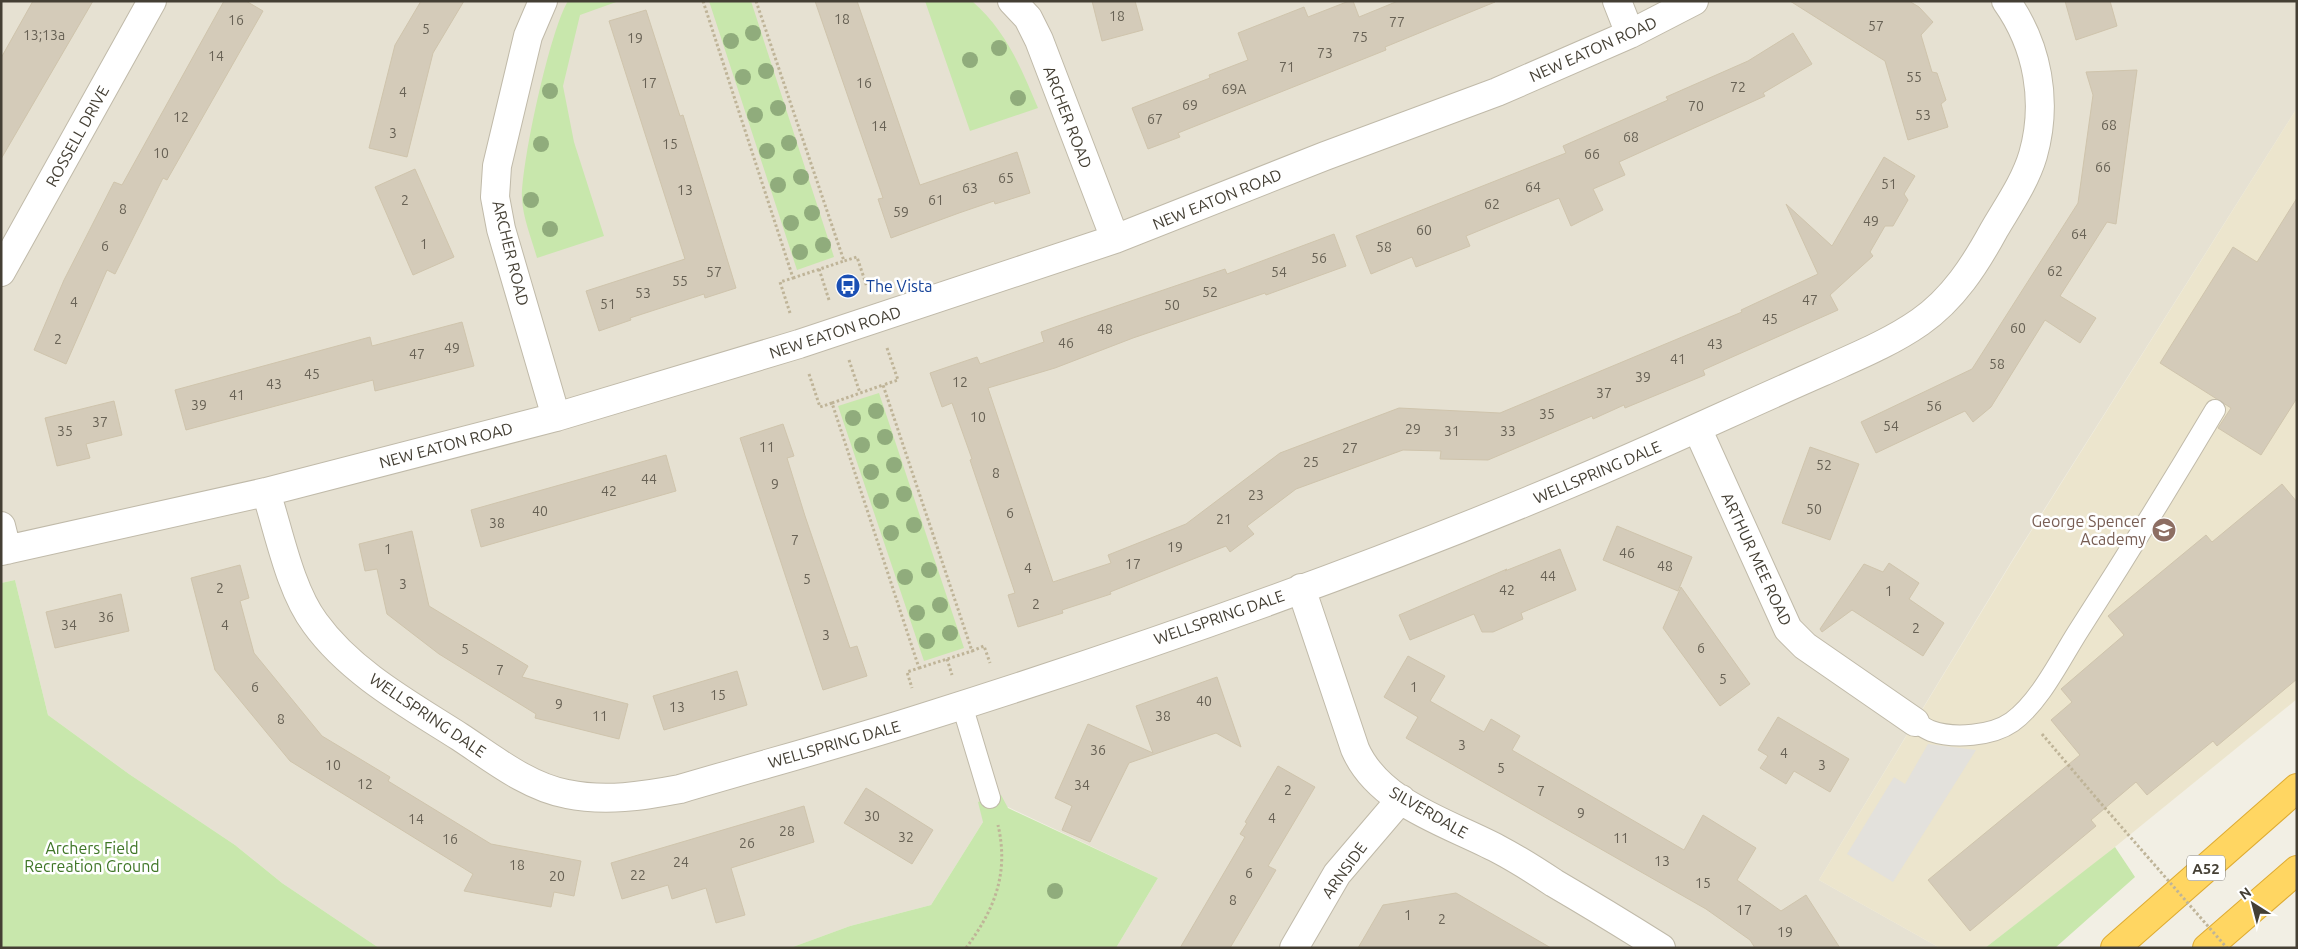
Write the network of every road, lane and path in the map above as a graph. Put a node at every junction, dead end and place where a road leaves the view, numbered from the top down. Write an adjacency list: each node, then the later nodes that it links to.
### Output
1 (152, 1): 12 (street, ROSSELL DRIVE)
2 (543, 1): 19 (street, ARCHER ROAD)
3 (703, 1): 13 (path)
4 (756, 1): 11 (path)
5 (1012, 1): 10 (street, ARCHER ROAD)
6 (1617, 1): 9 (street)
7 (1694, 1): 9 (street, NEW EATON ROAD)
8 (2006, 1): 20 (street, WELLSPRING DALE)
9 (1630, 34): 10 (street, NEW EATON ROAD)
10 (1115, 239): 14 (street, NEW EATON ROAD)
11 (844, 261): 13 (path); 14 (path)
12 (1, 272)
13 (793, 278): 15 (path)
14 (878, 318): 15 (street, NEW EATON ROAD); 16 (path)
15 (799, 344): 17 (path); 19 (street, NEW EATON ROAD)
16 (883, 385): 17 (path); 24 (path)
17 (832, 403): 25 (path)
18 (2215, 410): 28 (lane)
19 (556, 417): 21 (street, NEW EATON ROAD)
20 (1697, 428): 23 (street, WELLSPRING DALE); 30 (street, ARTHUR MEE ROAD)
21 (266, 492): 22 (street, NEW EATON ROAD); 29 (street, WELLSPRING DALE)
22 (3, 542)
23 (1301, 588): 26 (street, WELLSPRING DALE); 33 (street, SILVERDALE)
24 (972, 651): 25 (path); 26 (path)
25 (919, 668): 29 (path)
26 (1000, 692): 27 (street, WELLSPRING DALE)
27 (962, 705): 29 (street, WELLSPRING DALE); 32 (lane)
28 (2024, 712): 30 (lane); 40 (path, bridge)
29 (922, 718)
30 (1914, 722)
31 (2297, 788): 38 (highway, A52)
32 (990, 798): 35 (path)
33 (1401, 799): 36 (street, ARNSIDE); 37 (street, SILVERDALE)
34 (2297, 870): 39 (highway)
35 (966, 948)
36 (1294, 948)
37 (1662, 948)
38 (2115, 948)
39 (2207, 948)
40 (2227, 948)

